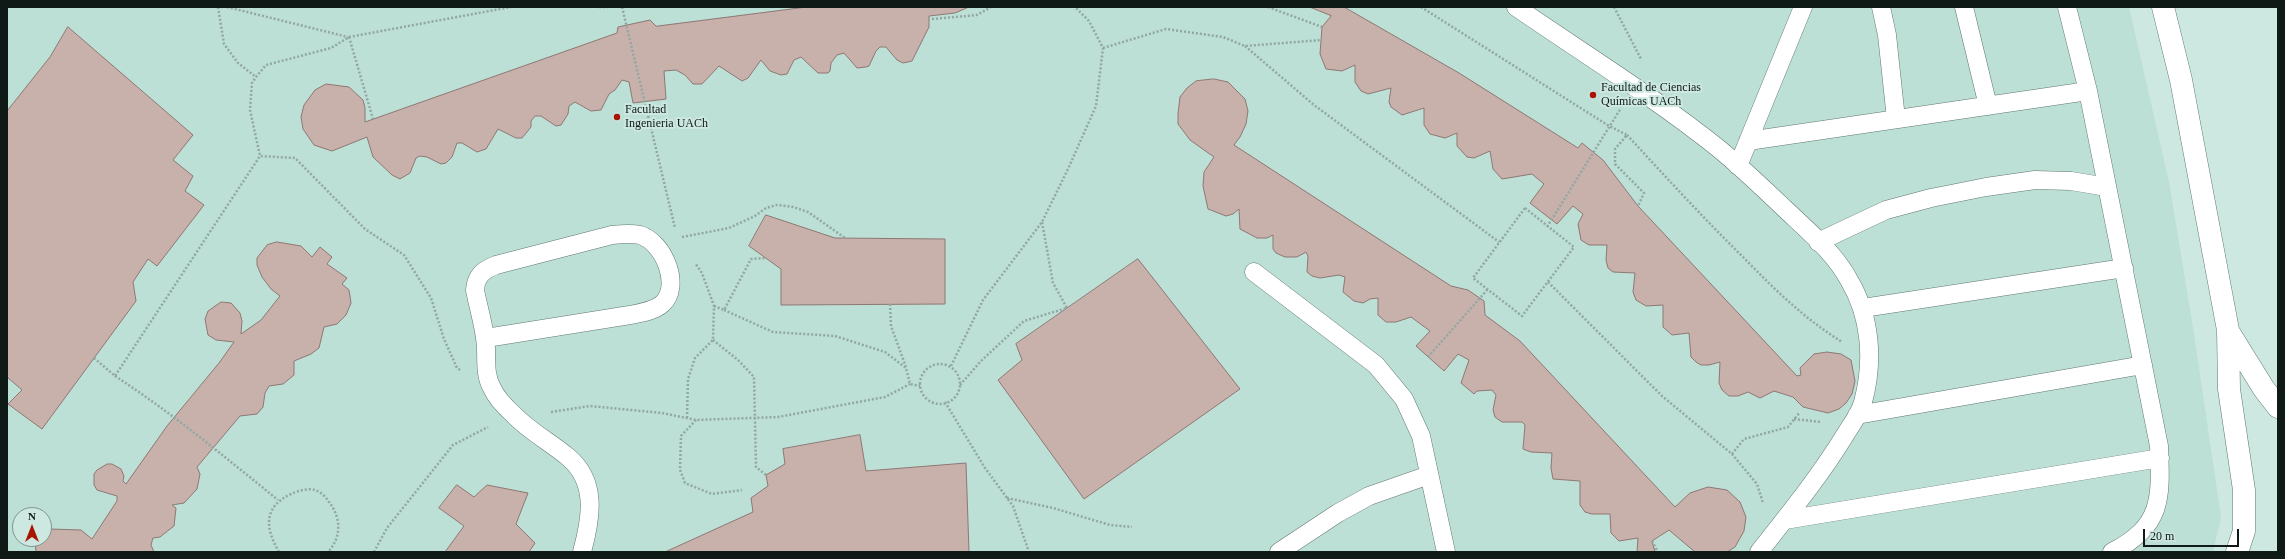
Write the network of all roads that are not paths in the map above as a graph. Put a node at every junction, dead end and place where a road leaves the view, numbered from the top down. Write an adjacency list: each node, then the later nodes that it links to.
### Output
1 (1516, 7): 11 (lane)
2 (1803, 7): 10 (lane)
3 (1881, 7): 9 (lane)
4 (1964, 7): 8 (lane)
5 (2067, 7): 7 (lane)
6 (2163, 7): 17 (street)
7 (2088, 91): 8 (lane); 12 (lane)
8 (1988, 106): 9 (lane)
9 (1896, 119): 10 (lane)
10 (1748, 141): 11 (lane)
11 (1738, 166): 13 (lane)
12 (2107, 186): 13 (lane); 14 (lane)
13 (1818, 242): 16 (lane)
14 (2124, 268): 16 (lane); 19 (lane)
15 (1254, 272): 23 (lane)
16 (1862, 308): 21 (lane)
17 (2228, 330): 20 (street); 30 (street)
18 (486, 338): 18 (lane); 25 (lane)
19 (2143, 365): 21 (lane); 22 (lane)
20 (2278, 407)
21 (1857, 415): 24 (lane)
22 (2160, 458): 24 (lane); 29 (lane)
23 (1429, 475): 26 (lane); 27 (lane)
24 (1785, 520): 28 (lane)
25 (582, 552)
26 (1279, 552)
27 (1446, 552)
28 (1759, 552)
29 (2112, 552)
30 (2237, 552)

